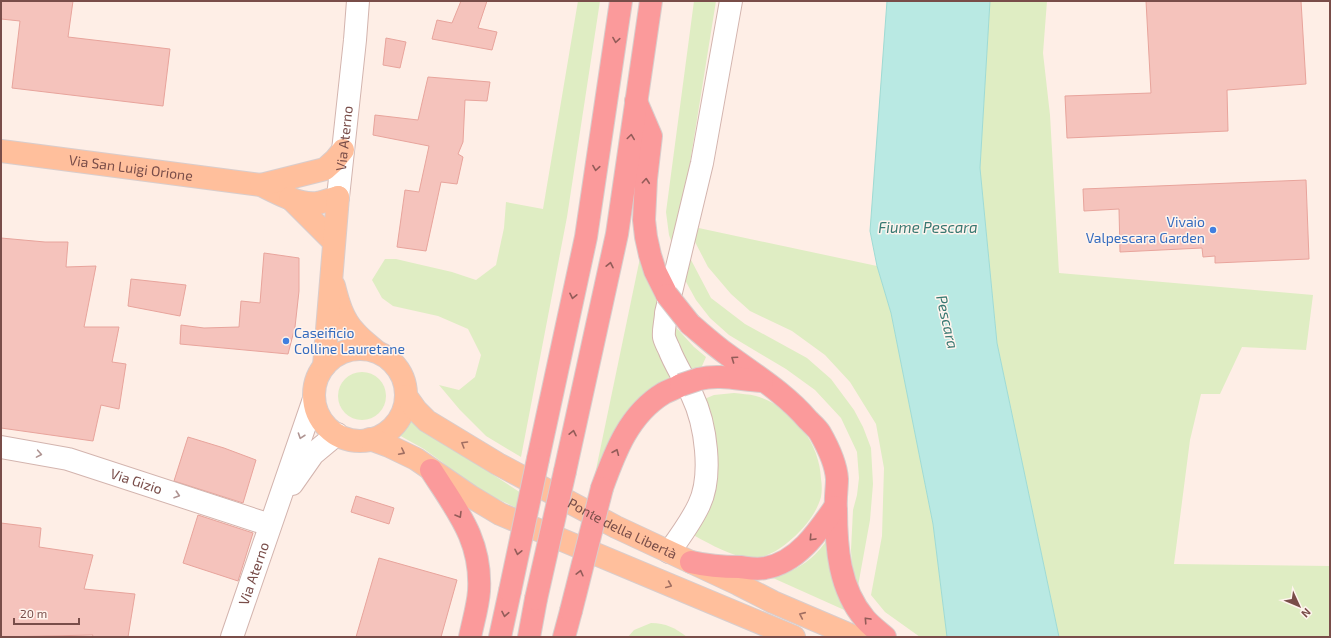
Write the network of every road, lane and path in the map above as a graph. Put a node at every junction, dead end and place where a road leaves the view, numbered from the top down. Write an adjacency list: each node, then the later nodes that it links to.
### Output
1 (358, 1): 6 (street, Via Aterno)
2 (621, 1): 28 (highway, one-way to 28, bridge)
3 (651, 1): 5 (highway)
4 (732, 1): 23 (street)
5 (636, 102): 14 (highway, one-way to 5, bridge); 29 (highway, one-way to 5, bridge)
6 (343, 150): 8 (main road, Via San Luigi Orione); 9 (street, Via Aterno)
7 (1, 151): 8 (main road, Via San Luigi Orione)
8 (277, 188): 9 (main road, Via San Luigi Orione); 10 (main road)
9 (338, 197): 10 (main road, Via Aterno)
10 (334, 242): 11 (main road, Via Aterno)
11 (332, 275): 12 (main road, Via Aterno); 13 (main road, Via Aterno)
12 (376, 351): 13 (main road); 15 (main road)
13 (324, 366): 16 (main road)
14 (766, 381): 21 (highway); 30 (highway, one-way to 14, bridge)
15 (406, 396): 18 (main road); 23 (main road, Ponte della Libertà, one-way to 15)
16 (314, 399): 17 (main road); 22 (street, Via Aterno, one-way to 22)
17 (337, 434): 18 (main road); 22 (street, Via Aterno)
18 (370, 439): 20 (main road, one-way to 20)
19 (1, 447): 22 (street, Via Gizio, one-way to 22)
20 (431, 470): 27 (highway, one-way to 27); 31 (main road, one-way to 31)
21 (836, 507): 24 (highway, one-way to 24); 32 (highway, one-way to 21)
22 (273, 517): 26 (street, Via Aterno)
23 (669, 552): 24 (main road, Ponte della Libertà)
24 (691, 562): 25 (main road, Ponte della Libertà, one-way to 24)
25 (846, 634)
26 (232, 637)
27 (470, 637)
28 (500, 637)
29 (529, 637)
30 (564, 637)
31 (794, 637)
32 (885, 637)

